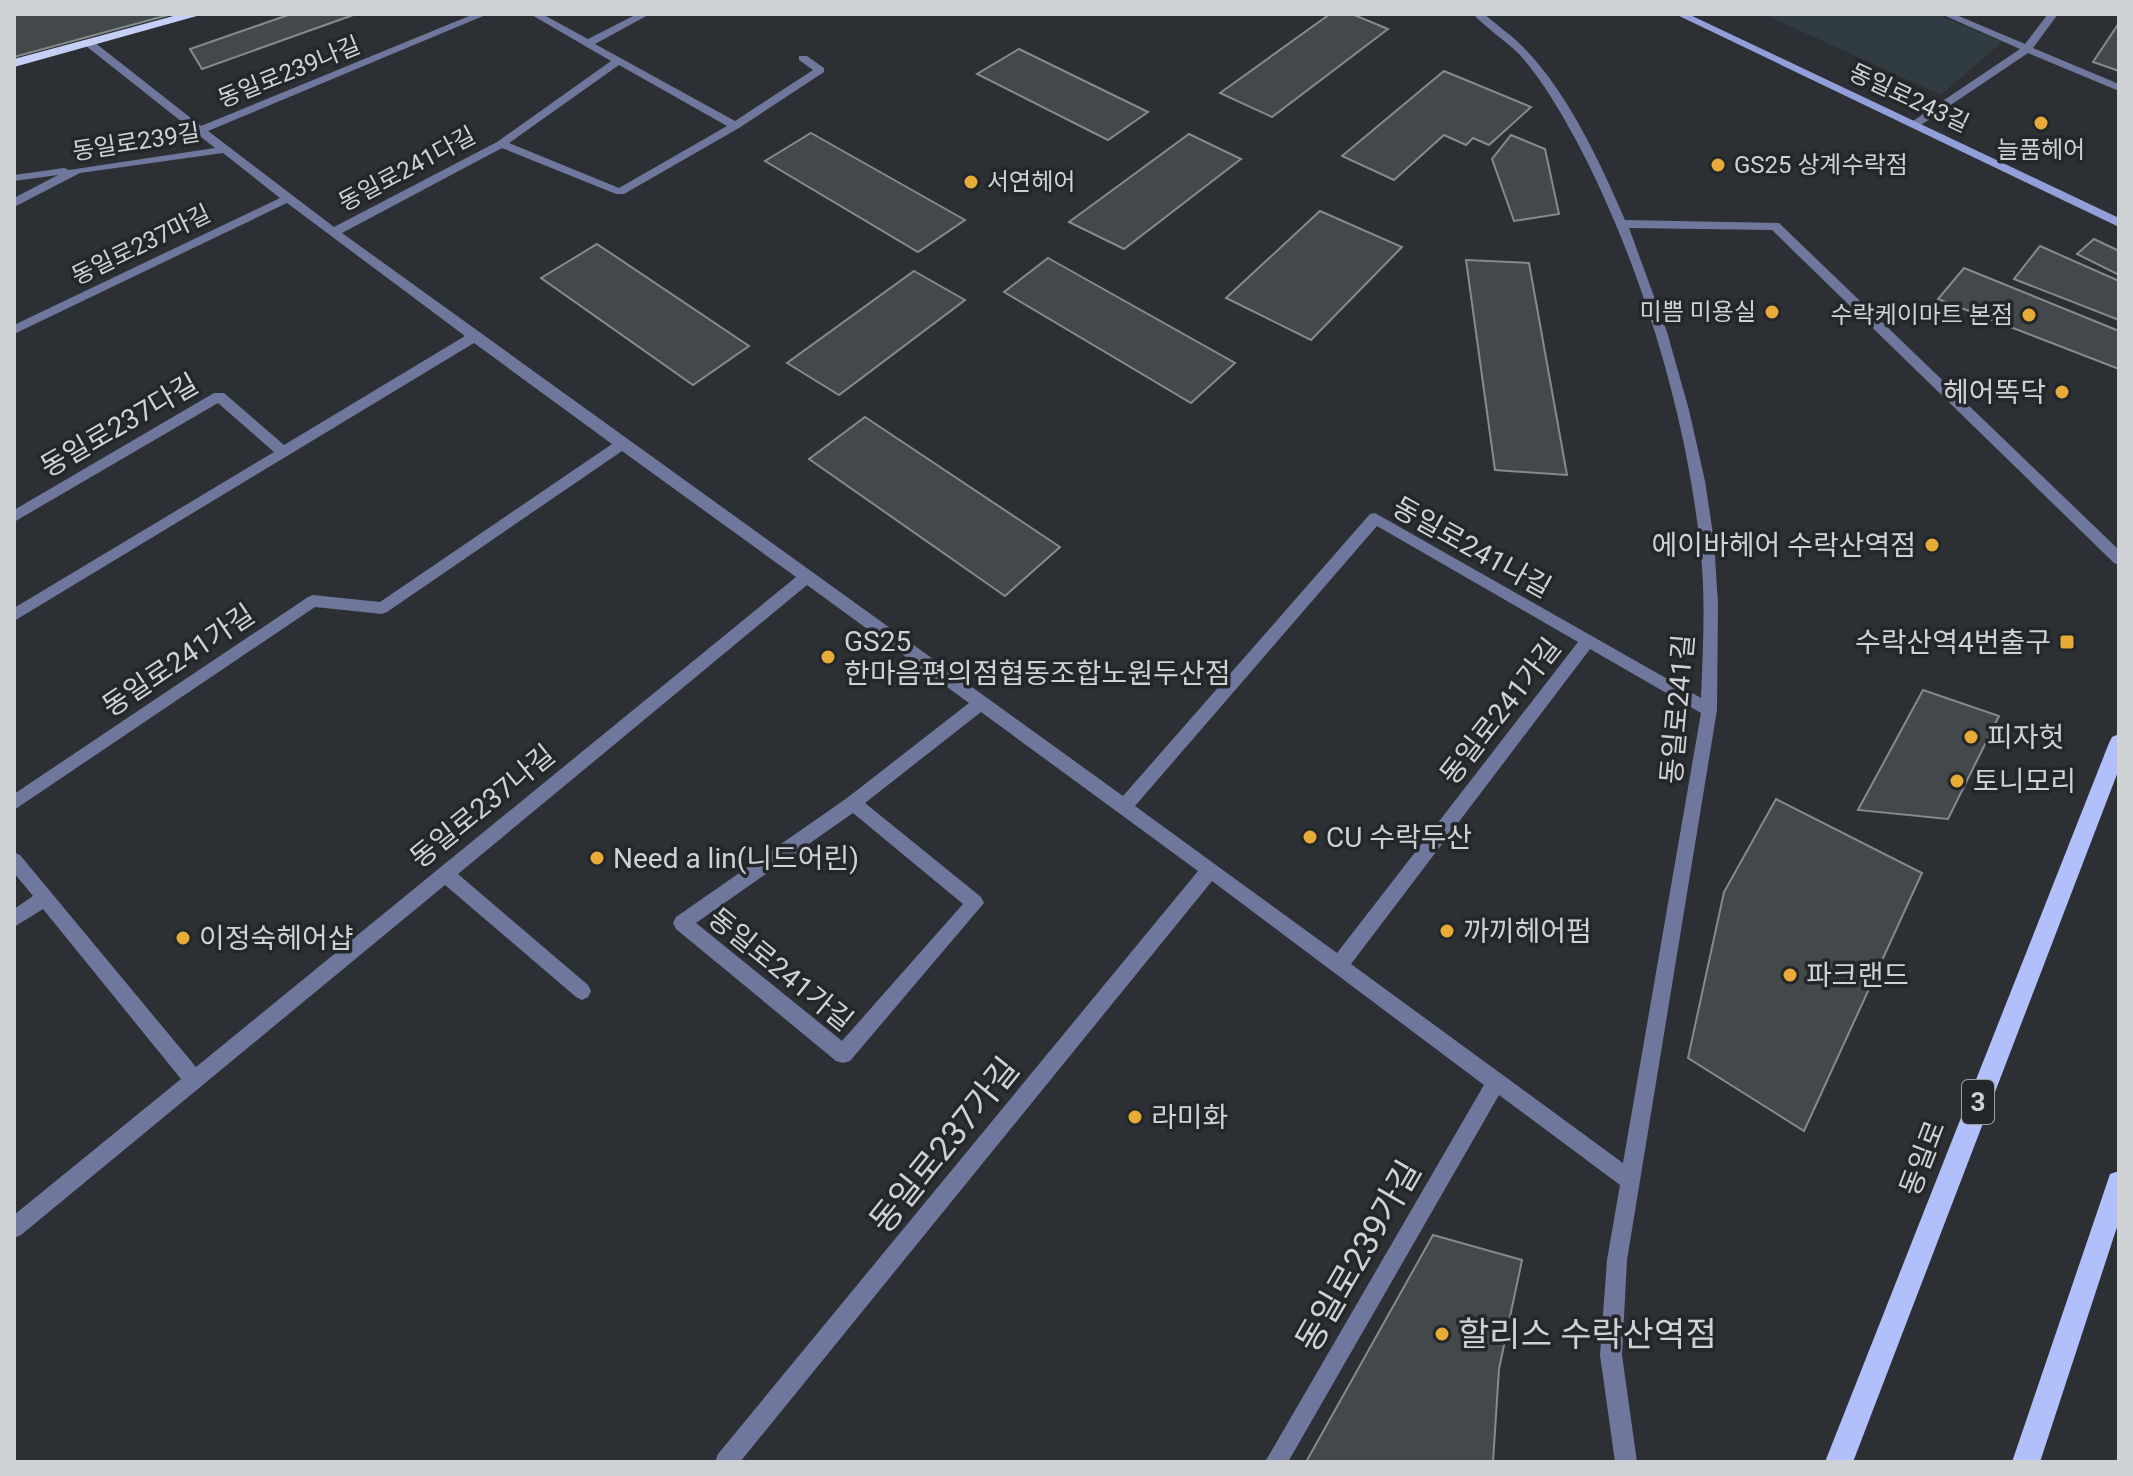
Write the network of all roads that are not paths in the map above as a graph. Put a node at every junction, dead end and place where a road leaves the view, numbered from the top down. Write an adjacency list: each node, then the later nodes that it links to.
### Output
1 (197, 14): 9 (highway)
2 (483, 14): 18 (street, 동일로239나길)
3 (535, 14): 10 (street)
4 (645, 14): 10 (street)
5 (1680, 14): 16 (main road, 동일로243길)
6 (1946, 14): 11 (street)
7 (2053, 14): 11 (street)
8 (1489, 16): 26 (street, 동일로241길)
9 (90, 44): 14 (highway); 18 (street)
10 (587, 44): 13 (street)
11 (2027, 49): 15 (street); 16 (street)
12 (803, 58): 17 (street, 동일로241다길)
13 (616, 62): 17 (street); 19 (street, 동일로241다길)
14 (14, 63)
15 (2119, 88)
16 (1914, 125): 25 (main road, 동일로243길)
17 (735, 126): 19 (street, 동일로241다길)
18 (199, 131): 20 (street)
19 (501, 144): 27 (street, 동일로241다길)
20 (223, 150): 21 (street, 동일로239길); 23 (street)
21 (77, 170): 22 (street); 24 (street, 동일로239길)
22 (14, 178)
23 (287, 199): 27 (street); 28 (street, 동일로237마길)
24 (14, 203)
25 (2119, 223)
26 (1622, 224): 33 (street); 38 (street, 동일로241길)
27 (333, 233): 29 (street)
28 (14, 330)
29 (474, 337): 30 (street); 31 (street)
30 (621, 445): 34 (street); 40 (street, 동일로241가길)
31 (282, 451): 32 (street, 동일로237다길); 35 (street)
32 (14, 517)
33 (2119, 559)
34 (807, 577): 37 (street); 45 (street, 동일로237나길)
35 (14, 615)
36 (1588, 641): 38 (street, 동일로241나길); 42 (street, 동일로241나길); 48 (street, 동일로241가길)
37 (981, 703): 41 (street, 동일로241가길); 42 (street)
38 (1709, 710): 52 (street, 동일로241길)
39 (2119, 743): 58 (main road, 동일로 / 3)
40 (14, 803)
41 (853, 803): 41 (street, 동일로241가길)
42 (1124, 807): 44 (street)
43 (14, 860): 46 (street)
44 (1211, 869): 48 (street); 55 (street, 동일로237가길)
45 (444, 873): 49 (street); 50 (street, 동일로237나길)
46 (45, 898): 47 (street); 50 (street)
47 (14, 919)
48 (1338, 966): 51 (street)
49 (582, 991)
50 (194, 1080): 54 (street, 동일로237나길)
51 (1496, 1082): 52 (street); 56 (street, 동일로239가길)
52 (1631, 1181): 57 (street, 동일로241길)
53 (2119, 1183): 59 (main road)
54 (14, 1228)
55 (726, 1462)
56 (1276, 1462)
57 (1626, 1462)
58 (1839, 1462)
59 (2026, 1462)

